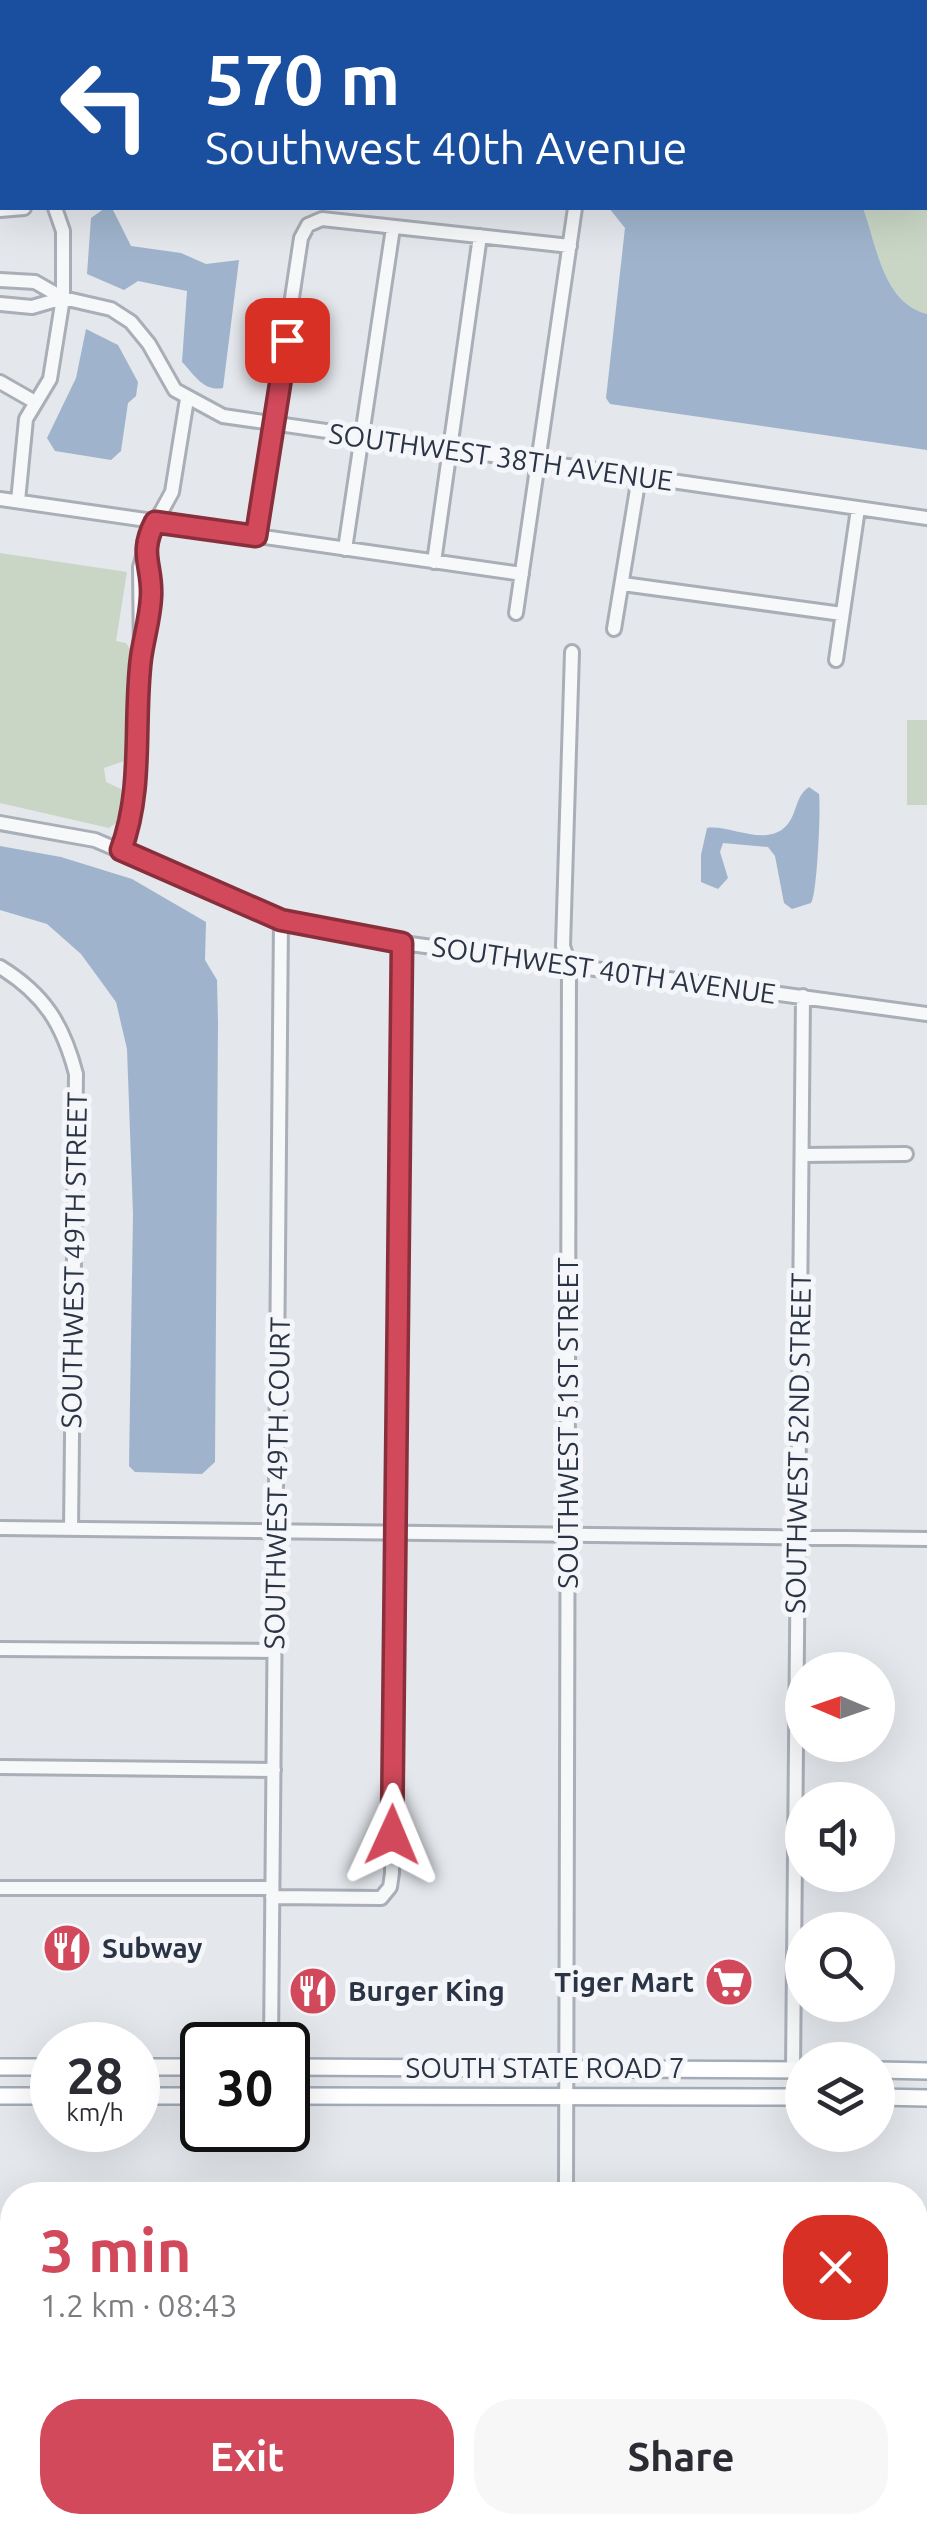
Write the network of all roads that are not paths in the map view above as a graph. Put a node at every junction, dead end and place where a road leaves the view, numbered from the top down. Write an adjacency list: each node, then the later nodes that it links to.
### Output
1 (56, 210): 7 (street)
2 (575, 210): 5 (street)
3 (393, 228): 4 (street); 12 (street); 13 (street)
4 (480, 236): 5 (street); 14 (street)
5 (570, 246): 15 (street)
6 (0, 280): 7 (street)
7 (63, 298): 8 (street); 10 (street); 11 (street)
8 (0, 304)
9 (0, 382): 11 (street)
10 (186, 398): 12 (street, SOUTHWEST 38TH AVENUE); 21 (street)
11 (35, 402): 18 (street)
12 (274, 424): 13 (street, SOUTHWEST 38TH AVENUE); 22 (street)
13 (364, 436): 14 (street, SOUTHWEST 38TH AVENUE); 23 (street)
14 (451, 450): 15 (street, SOUTHWEST 38TH AVENUE); 24 (street)
15 (539, 462): 16 (street, SOUTHWEST 38TH AVENUE); 25 (street)
16 (639, 477): 19 (street, SOUTHWEST 38TH AVENUE); 26 (street)
17 (0, 499): 18 (street)
18 (18, 501): 21 (street)
19 (858, 509): 20 (street, SOUTHWEST 38TH AVENUE); 28 (street)
20 (927, 518)
21 (155, 522): 22 (street); 33 (street)
22 (256, 536): 23 (street)
23 (345, 549): 24 (street)
24 (434, 562): 25 (street)
25 (522, 574): 27 (street)
26 (623, 584): 28 (street); 29 (street)
27 (516, 613)
28 (842, 614): 31 (street)
29 (614, 629)
30 (572, 652): 36 (street, SOUTHWEST 51ST STREET)
31 (836, 660)
32 (0, 823): 33 (street, SOUTHWEST 40TH AVENUE)
33 (121, 850): 34 (street, SOUTHWEST 40TH AVENUE)
34 (281, 920): 35 (street, SOUTHWEST 40TH AVENUE); 44 (street, SOUTHWEST 49TH COURT)
35 (402, 943): 36 (street, SOUTHWEST 40TH AVENUE); 45 (street)
36 (570, 964): 38 (street, SOUTHWEST 40TH AVENUE); 46 (street, SOUTHWEST 51ST STREET)
37 (0, 966): 43 (street, SOUTHWEST 49TH STREET)
38 (802, 996): 39 (street, SOUTHWEST 40TH AVENUE); 41 (street, SOUTHWEST 52ND STREET)
39 (927, 1014)
40 (906, 1154): 41 (street)
41 (802, 1155): 47 (street, SOUTHWEST 52ND STREET)
42 (0, 1528): 43 (street)
43 (71, 1529): 44 (street)
44 (277, 1530): 45 (street); 50 (street, SOUTHWEST 49TH COURT)
45 (398, 1532): 46 (street); 54 (street)
46 (568, 1537): 47 (street); 60 (street, SOUTHWEST 51ST STREET)
47 (796, 1537): 48 (street); 56 (street, SOUTHWEST 52ND STREET)
48 (927, 1540)
49 (0, 1649): 50 (street)
50 (275, 1651): 52 (street, SOUTHWEST 49TH COURT)
51 (0, 1767): 52 (street)
52 (274, 1770): 54 (street, SOUTHWEST 49TH COURT)
53 (0, 1888): 54 (street)
54 (272, 1893): 55 (street, SOUTHWEST 49TH COURT)
55 (271, 2022)
56 (798, 2042)
57 (310, 2066): 60 (main road, SOUTH STATE ROAD 7)
58 (0, 2067): 59 (main road)
59 (30, 2067)
60 (564, 2067): 61 (main road, SOUTH STATE ROAD 7); 64 (street, SOUTHWEST 51ST STREET)
61 (785, 2070)
62 (895, 2070): 63 (main road)
63 (927, 2071)
64 (564, 2095): 67 (main road, SOUTH STATE ROAD 7); 68 (main road, SOUTH STATE ROAD 7); 71 (street, SOUTHWEST 51ST STREET)
65 (0, 2096): 66 (main road)
66 (30, 2096)
67 (310, 2096)
68 (785, 2097)
69 (895, 2098): 70 (main road)
70 (927, 2098)
71 (566, 2182)

